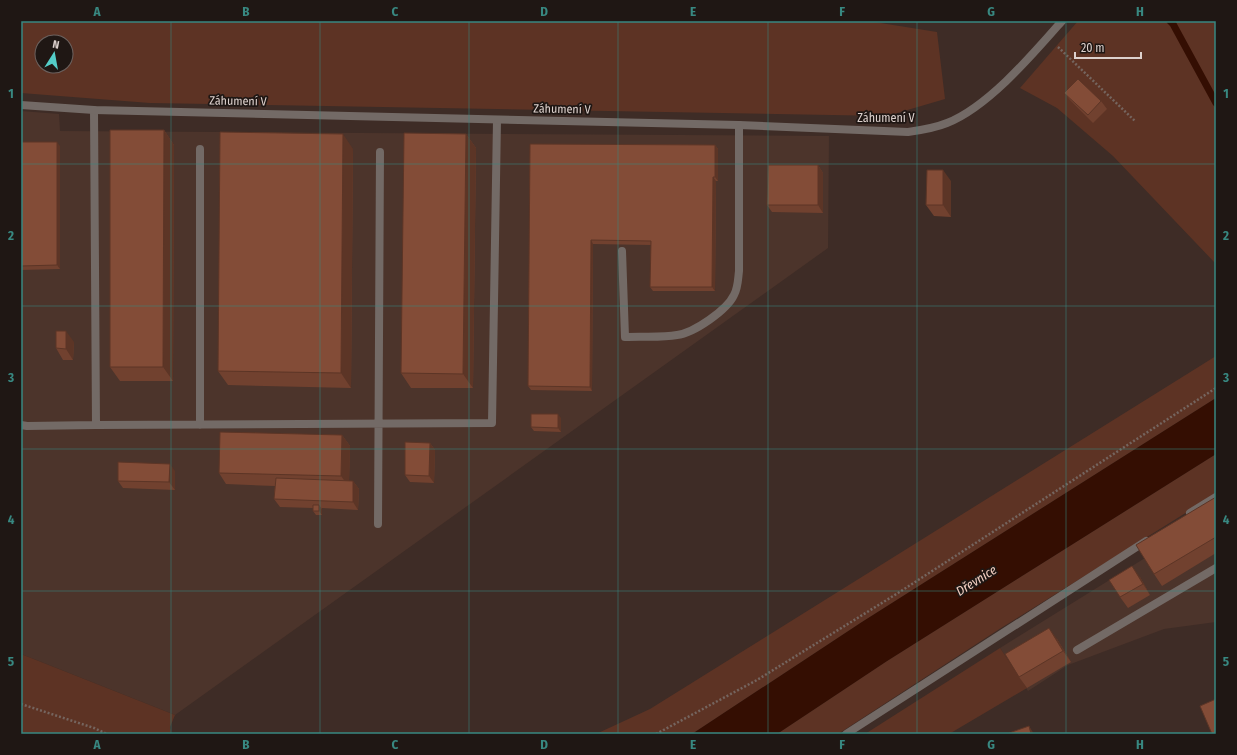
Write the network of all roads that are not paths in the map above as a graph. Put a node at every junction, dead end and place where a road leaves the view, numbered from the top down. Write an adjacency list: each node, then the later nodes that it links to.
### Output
1 (1062, 21): 5 (street, Záhumení V)
2 (21, 105): 3 (street, Záhumení V)
3 (94, 110): 4 (street, Záhumení V); 12 (street)
4 (496, 120): 5 (street, Záhumení V); 9 (street)
5 (739, 125): 8 (street)
6 (200, 149): 11 (street)
7 (380, 152): 9 (street)
8 (622, 251)
9 (378, 424): 11 (street); 15 (street)
10 (21, 425): 12 (street)
11 (200, 425): 12 (street)
12 (96, 426)
13 (1216, 497): 14 (street)
14 (1182, 518)
15 (378, 524)
16 (1155, 536): 19 (street)
17 (1216, 568): 18 (street)
18 (1077, 650)
19 (846, 734)

